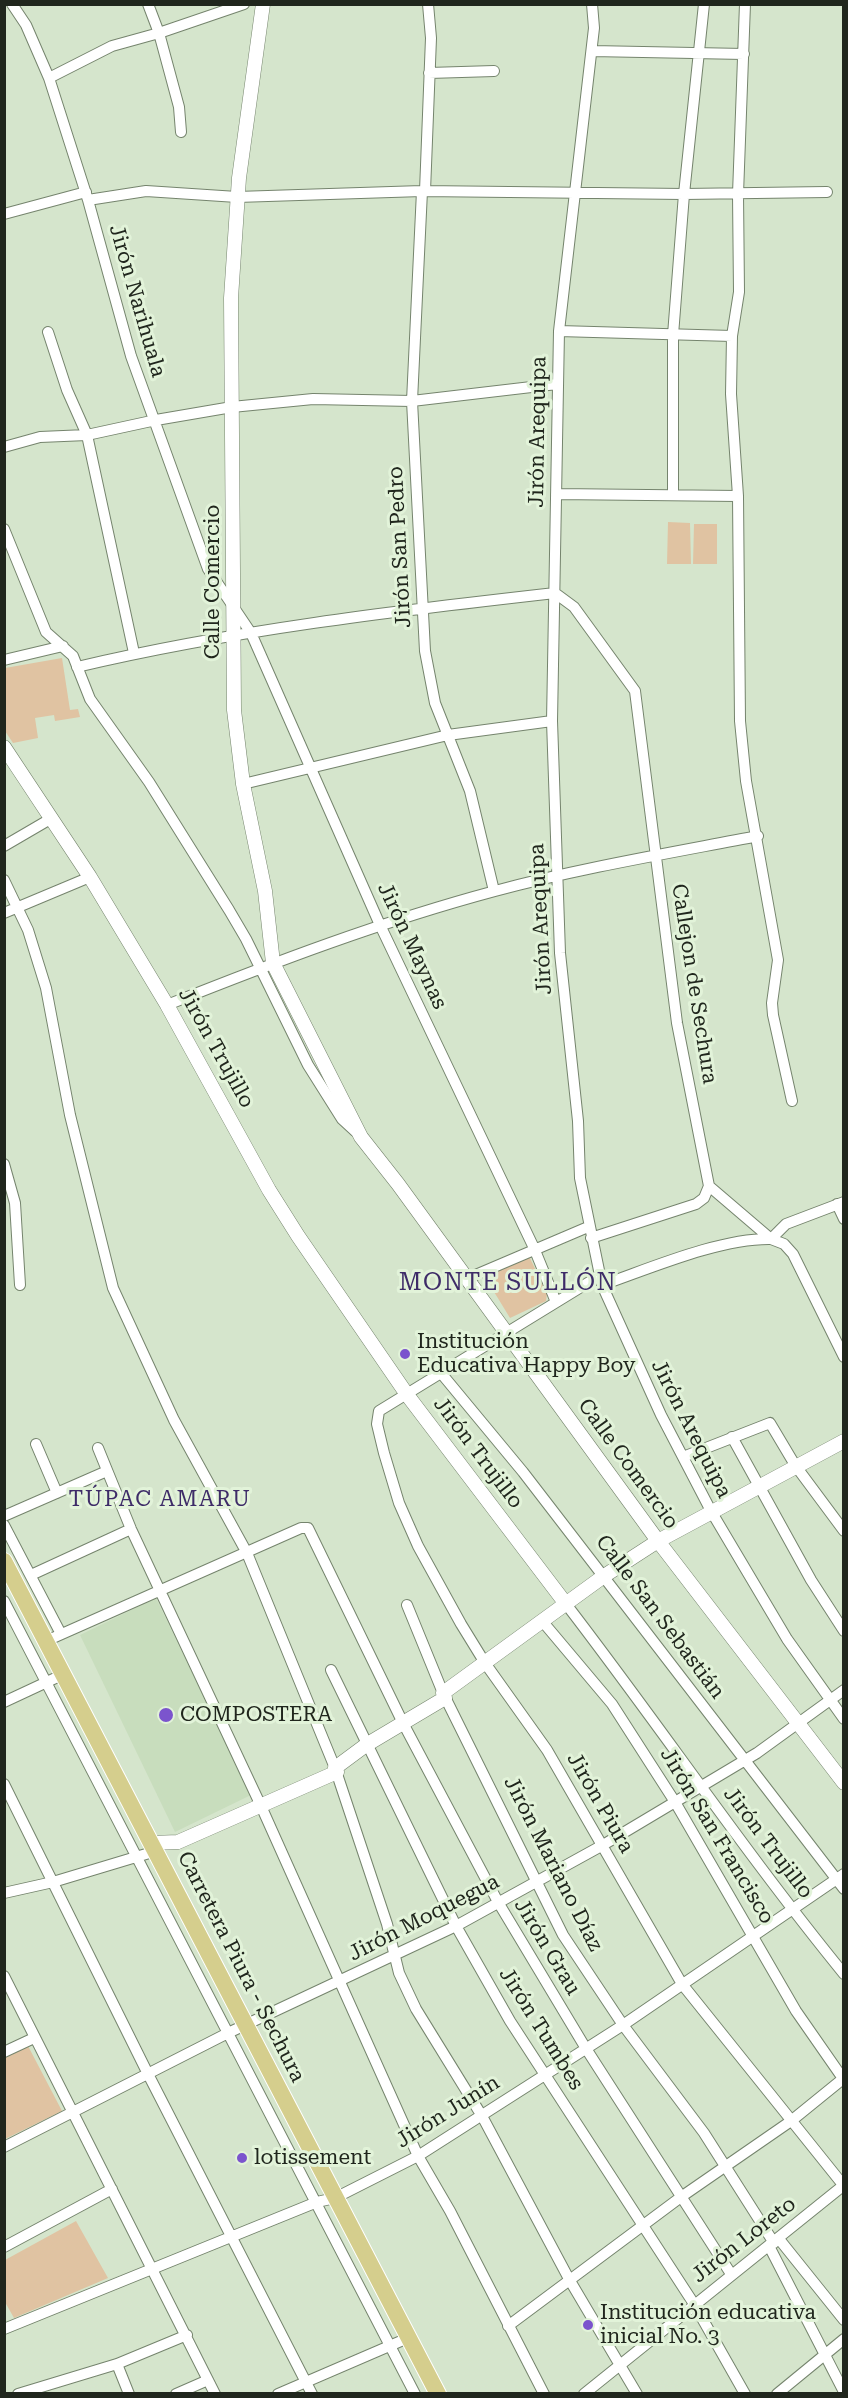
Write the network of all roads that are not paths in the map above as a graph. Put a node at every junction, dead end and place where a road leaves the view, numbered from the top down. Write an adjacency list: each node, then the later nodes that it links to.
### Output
1 (12, 4): 17 (street, Jirón Narihuala)
2 (148, 4): 11 (street)
3 (244, 4): 11 (street)
4 (262, 4): 25 (street, Calle Comercio)
5 (428, 4): 16 (street, Jirón San Pedro)
6 (592, 4): 10 (street)
7 (600, 4): 10 (street)
8 (704, 4): 13 (street)
9 (745, 4): 14 (street)
10 (594, 28): 12 (street, Jirón Arequipa)
11 (159, 33): 17 (street); 18 (street)
12 (592, 51): 13 (street); 20 (street, Jirón Arequipa)
13 (700, 53): 14 (street); 22 (street)
14 (744, 54): 23 (street)
15 (494, 71): 16 (street)
16 (429, 73): 19 (street, Jirón San Pedro)
17 (50, 78): 24 (street, Jirón Narihuala)
18 (181, 132)
19 (423, 191): 20 (street); 25 (street); 32 (street, Jirón San Pedro)
20 (574, 191): 22 (street); 27 (street, Jirón Arequipa)
21 (827, 192): 23 (street)
22 (684, 194): 23 (street); 29 (street)
23 (738, 194): 30 (street)
24 (87, 196): 25 (street); 26 (street); 34 (street, Jirón Narihuala)
25 (237, 197): 33 (street, Calle Comercio)
26 (4, 214)
27 (559, 331): 29 (street); 31 (street, Jirón Arequipa)
28 (48, 332): 35 (street)
29 (673, 336): 30 (street); 38 (street)
30 (732, 336): 39 (street)
31 (557, 384): 32 (street); 37 (street, Jirón Arequipa)
32 (412, 400): 33 (street); 43 (street, Jirón San Pedro)
33 (232, 407): 34 (street); 42 (street, Calle Comercio)
34 (156, 420): 35 (street); 42 (street, Jirón Narihuala)
35 (87, 435): 36 (street); 47 (street)
36 (4, 447)
37 (556, 494): 38 (street); 41 (street, Jirón Arequipa)
38 (673, 495): 39 (street)
39 (738, 496): 56 (street)
40 (4, 529): 46 (street, Calle Comercio)
41 (555, 593): 43 (street); 50 (street, Jirón Arequipa); 58 (street, Callejon de Sechura)
42 (235, 605): 44 (street, Jirón Maynas); 45 (street, Calle Comercio)
43 (424, 608): 44 (street); 51 (street, Jirón San Pedro)
44 (251, 633): 45 (street); 53 (street, Jirón Maynas)
45 (234, 636): 47 (street); 54 (street, Calle Comercio)
46 (63, 646): 48 (street); 49 (street, Calle Comercio)
47 (134, 653): 49 (street)
48 (4, 660)
49 (76, 667): 67 (street, Calle Comercio)
50 (552, 721): 51 (street); 59 (street, Jirón Arequipa)
51 (448, 735): 53 (street); 62 (street, Jirón San Pedro)
52 (4, 747): 55 (street, Jirón Trujillo)
53 (310, 768): 54 (street); 65 (street, Jirón Maynas)
54 (243, 784): 66 (street, Calle Comercio)
55 (52, 818): 57 (street); 60 (street, Jirón Trujillo)
56 (758, 836): 58 (street); 69 (street)
57 (4, 846)
58 (655, 855): 59 (street); 72 (street, Callejon de Sechura)
59 (556, 876): 62 (street); 75 (street, Jirón Arequipa)
60 (90, 877): 63 (street); 68 (street, Jirón Trujillo)
61 (4, 880): 63 (street)
62 (494, 891): 65 (street)
63 (18, 908): 64 (street); 101 (street)
64 (4, 914)
65 (380, 925): 66 (street); 77 (street, Jirón Maynas)
66 (273, 963): 67 (street); 70 (street, Calle Comercio)
67 (259, 969): 68 (street); 70 (street, Calle Comercio)
68 (167, 1005): 85 (street, Jirón Trujillo)
69 (792, 1101)
70 (361, 1137): 78 (street, Calle Comercio)
71 (4, 1164): 80 (street)
72 (709, 1186): 75 (street); 76 (street)
73 (840, 1203): 74 (street); 76 (street)
74 (843, 1219)
75 (589, 1232): 77 (street); 79 (street, Jirón Arequipa)
76 (771, 1239): 79 (street); 83 (street)
77 (534, 1248): 78 (street); 81 (street, Jirón Maynas)
78 (466, 1279): 82 (street, Calle Comercio)
79 (601, 1280): 81 (street); 90 (street, Jirón Arequipa)
80 (20, 1285)
81 (556, 1302): 82 (street)
82 (506, 1332): 84 (street); 100 (street, Calle Comercio)
83 (843, 1357)
84 (441, 1373): 85 (street); 104 (street, Calle San Sebastián)
85 (408, 1396): 107 (street, Jirón Trujillo); 112 (street, Jirón Piura)
86 (732, 1437): 90 (street); 91 (street); 93 (street)
87 (843, 1441): 91 (street)
88 (36, 1444): 94 (street)
89 (98, 1448): 92 (street)
90 (683, 1457): 95 (street, Jirón Arequipa)
91 (795, 1465): 93 (street); 99 (street)
92 (106, 1471): 94 (street); 98 (street)
93 (759, 1485): 95 (street); 110 (street)
94 (57, 1493): 96 (street)
95 (711, 1511): 100 (street); 118 (street, Jirón Arequipa)
96 (4, 1516)
97 (4, 1525): 103 (street)
98 (131, 1529): 103 (street); 105 (street)
99 (843, 1531)
100 (658, 1541): 104 (street); 122 (street, Calle Comercio)
101 (247, 1553): 105 (street); 121 (street, Jirón Grau); 125 (street)
102 (4, 1561): 111 (main road, Carretera Piura - Sechura)
103 (31, 1575): 111 (street)
104 (604, 1576): 107 (street); 124 (street, Calle San Sebastián)
105 (160, 1592): 111 (street); 130 (street)
106 (4, 1601): 115 (street)
107 (566, 1604): 109 (street); 128 (street, Jirón Trujillo)
108 (407, 1605): 117 (street, Jirón Mariano Díaz)
109 (543, 1622): 112 (street); 129 (street, Jirón San Francisco)
110 (843, 1631)
111 (54, 1637): 114 (main road, Carretera Piura - Sechura)
112 (485, 1663): 117 (street); 131 (street, Jirón Piura)
113 (331, 1670): 123 (street, Jirón Tumbes)
114 (64, 1674): 115 (street); 132 (main road, Carretera Piura - Sechura)
115 (45, 1680): 119 (street); 133 (street)
116 (843, 1690): 118 (street, Jirón Moquegua)
117 (444, 1695): 121 (street); 135 (street, Jirón Mariano Díaz)
118 (829, 1700): 120 (street, Jirón Arequipa); 122 (street, Jirón Moquegua)
119 (4, 1702)
120 (843, 1719)
121 (403, 1723): 123 (street); 140 (street, Jirón Grau)
122 (798, 1723): 124 (street, Jirón Moquegua); 126 (street, Calle Comercio)
123 (366, 1745): 125 (street); 142 (street, Jirón Tumbes)
124 (744, 1760): 128 (street, Jirón Moquegua); 134 (street, Calle San Sebastián)
125 (336, 1770): 130 (street); 144 (street)
126 (843, 1783)
127 (4, 1784): 136 (street)
128 (699, 1785): 129 (street, Jirón Moquegua); 141 (street, Jirón Trujillo)
129 (675, 1802): 131 (street, Jirón Moquegua); 143 (street, Jirón San Francisco)
130 (261, 1806): 132 (street); 147 (street)
131 (603, 1845): 135 (street, Jirón Moquegua); 148 (street, Jirón Piura)
132 (156, 1852): 133 (street); 149 (main road, Carretera Piura - Sechura)
133 (138, 1858): 136 (street); 151 (street)
134 (840, 1877): 137 (street, Calle San Sebastián); 141 (street, Jirón Junín)
135 (535, 1882): 140 (street, Jirón Moquegua); 150 (street, Jirón Mariano Díaz)
136 (48, 1883): 138 (street); 139 (street); 155 (street)
137 (843, 1889)
138 (4, 1893)
139 (4, 1899)
140 (498, 1902): 142 (street, Jirón Moquegua); 153 (street, Jirón Grau)
141 (793, 1911): 143 (street, Jirón Junín); 145 (street, Jirón Trujillo)
142 (456, 1926): 144 (street, Jirón Moquegua); 156 (street, Jirón Tumbes)
143 (755, 1937): 148 (street, Jirón Junín); 157 (street, Jirón San Francisco)
144 (395, 1956): 147 (street, Jirón Moquegua); 159 (street)
145 (843, 1974)
146 (4, 1976): 152 (street)
147 (340, 1983): 149 (street, Jirón Moquegua); 162 (street)
148 (682, 1984): 150 (street, Jirón Junín); 160 (street, Jirón Piura)
149 (246, 2025): 151 (street, Jirón Moquegua); 167 (main road, Carretera Piura - Sechura)
150 (623, 2025): 153 (street, Jirón Junín); 163 (street, Jirón Mariano Díaz)
151 (228, 2033): 155 (street, Jirón Moquegua); 168 (street)
152 (34, 2037): 154 (street); 158 (street)
153 (585, 2047): 156 (street, Jirón Junín); 166 (street, Jirón Grau)
154 (4, 2052)
155 (148, 2074): 158 (street, Jirón Moquegua); 170 (street)
156 (546, 2074): 159 (street, Jirón Junín); 169 (street, Jirón Tumbes)
157 (843, 2079): 160 (street)
158 (72, 2111): 161 (street, Jirón Moquegua); 165 (street)
159 (482, 2116): 162 (street, Jirón Junín); 175 (street)
160 (791, 2121): 163 (street); 164 (street, Jirón Piura)
161 (4, 2147)
162 (418, 2156): 167 (street, Jirón Junín); 179 (street)
163 (723, 2166): 166 (street); 171 (street, Jirón Mariano Díaz)
164 (843, 2185): 171 (street, Jirón Loreto)
165 (112, 2189): 172 (street); 173 (street)
166 (681, 2197): 169 (street); 174 (street, Jirón Grau)
167 (335, 2198): 168 (street, Jirón Junín); 181 (main road, Carretera Piura - Sechura)
168 (317, 2202): 170 (street, Jirón Junín); 183 (street)
169 (643, 2224): 175 (street); 176 (street, Jirón Tumbes)
170 (232, 2236): 173 (street, Jirón Junín); 188 (street)
171 (774, 2243): 174 (street, Jirón Loreto); 177 (street, Jirón Mariano Díaz); 184 (street)
172 (4, 2247)
173 (154, 2269): 178 (street, Jirón Junín); 180 (street)
174 (731, 2274): 176 (street, Jirón Loreto)
175 (569, 2279): 179 (street); 186 (street)
176 (694, 2304): 186 (street, Jirón Loreto); 201 (street, Jirón Tumbes)
177 (843, 2320)
178 (6, 2326)
179 (508, 2326): 198 (street)
180 (187, 2335): 185 (street); 187 (street)
181 (408, 2338): 183 (street); 197 (main road, Carretera Piura - Sechura)
182 (843, 2339): 184 (street)
183 (390, 2346): 188 (street); 196 (street)
184 (824, 2355): 189 (street); 202 (street)
185 (117, 2364): 190 (street); 191 (street)
186 (620, 2364): 199 (street, Jirón Loreto); 200 (street)
187 (208, 2380): 192 (street); 193 (street)
188 (306, 2382): 194 (street); 195 (street)
189 (843, 2392)
190 (18, 2394)
191 (129, 2394)
192 (176, 2394)
193 (215, 2394)
194 (278, 2394)
195 (312, 2394)
196 (415, 2394)
197 (438, 2394)
198 (544, 2394)
199 (584, 2394)
200 (637, 2394)
201 (745, 2394)
202 (777, 2394)

